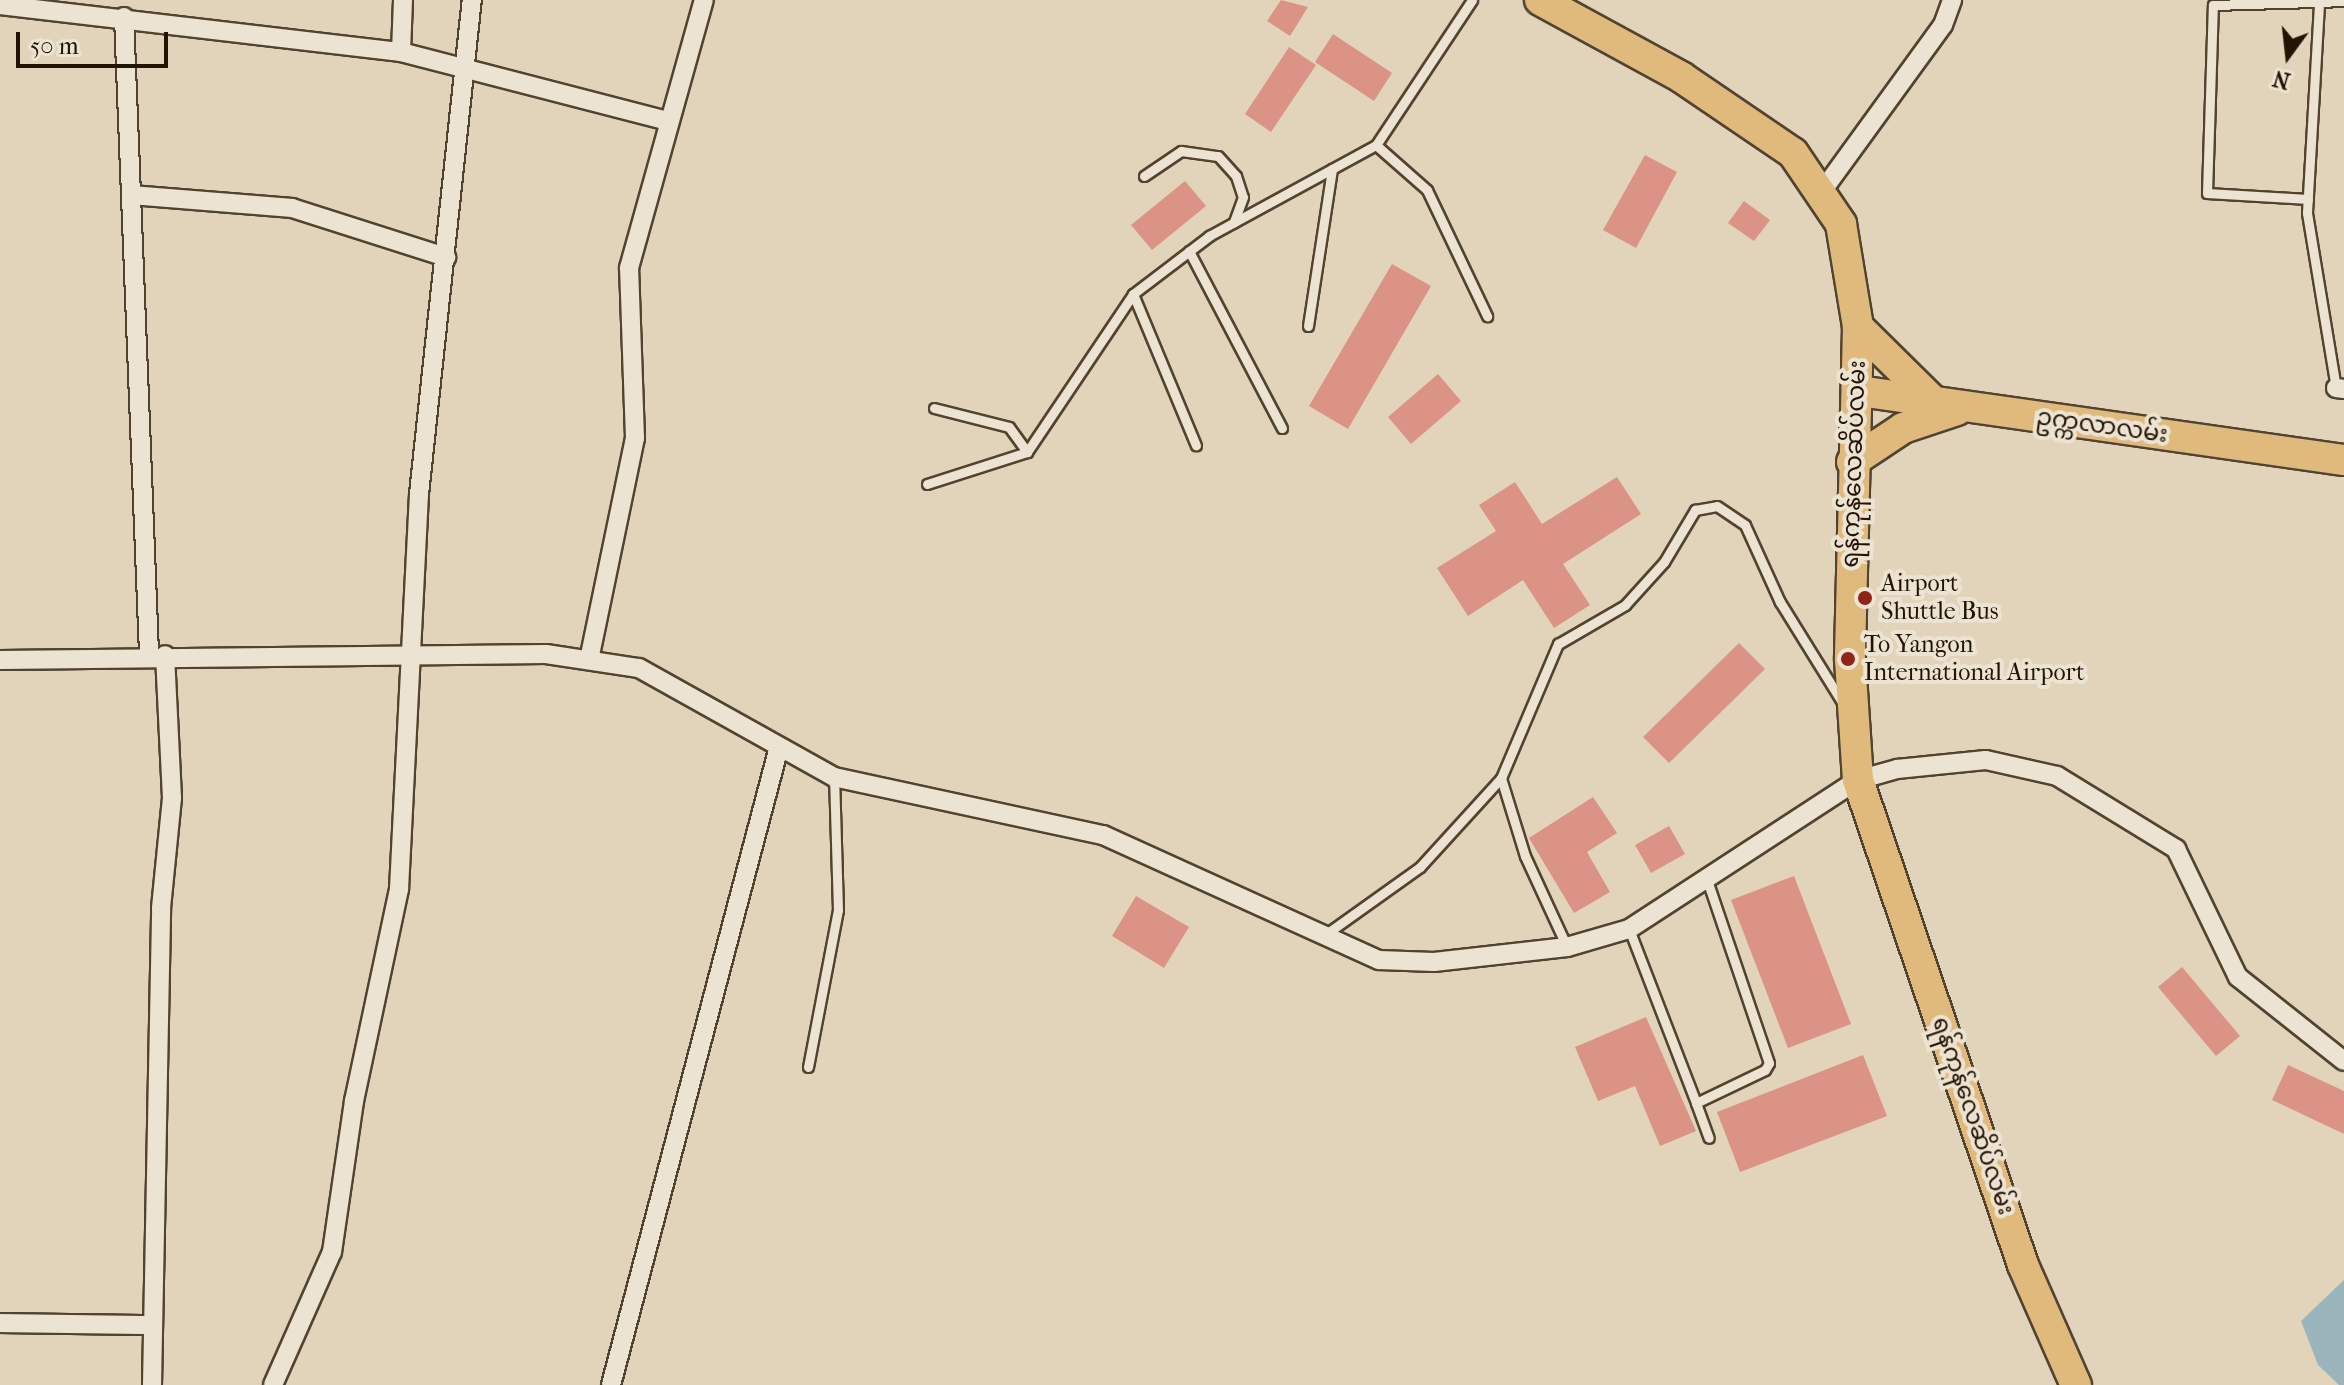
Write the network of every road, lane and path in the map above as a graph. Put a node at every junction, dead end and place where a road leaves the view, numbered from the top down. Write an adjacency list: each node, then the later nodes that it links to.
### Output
1 (403, 0): 11 (street)
2 (472, 0): 12 (street)
3 (704, 0): 13 (street)
4 (1472, 0): 14 (lane)
5 (1540, 0): 17 (main road, ရန်ကုန်လေဆိပ်လမ်း)
6 (1952, 0): 17 (street)
7 (2344, 1): 8 (lane)
8 (2319, 4): 19 (lane); 19 (lane)
9 (0, 5): 10 (street)
10 (124, 17): 11 (street); 18 (street)
11 (401, 52): 12 (street)
12 (463, 67): 13 (street); 22 (street)
13 (667, 121): 40 (street)
14 (1376, 145): 15 (lane); 24 (lane)
15 (1332, 169): 20 (lane); 25 (lane)
16 (1144, 176): 20 (lane)
17 (1823, 190): 26 (main road, ရန်ကုန်လေဆိပ်လမ်း)
18 (131, 195): 22 (street); 38 (street)
19 (2308, 199): 27 (lane)
20 (1234, 222): 21 (lane)
21 (1189, 251): 23 (lane); 31 (lane)
22 (446, 257): 37 (street)
23 (1133, 294): 32 (lane); 33 (lane)
24 (1487, 316)
25 (1308, 326)
26 (1858, 327): 28 (main road, ရန်ကုန်လေဆိပ်လမ်း); 29 (main road)
27 (2340, 388)
28 (1859, 391): 29 (main road, ဥက္ကလာလမ်း); 35 (main road, ရန်ကုန်လေဆိပ်လမ်း)
29 (1950, 405): 34 (main road, ဥက္ကလာလမ်း); 35 (main road)
30 (934, 408): 33 (lane)
31 (1282, 428)
32 (1196, 445)
33 (1027, 452): 36 (lane)
34 (2344, 460)
35 (1852, 462): 41 (main road, ရန်ကုန်လေဆိပ်လမ်း)
36 (927, 484)
37 (411, 652): 38 (street); 40 (street); 58 (street)
38 (157, 654): 39 (street); 56 (street)
39 (0, 660)
40 (589, 660): 42 (street)
41 (1852, 717): 44 (lane); 45 (main road, ရန်ကုန်လေဆိပ်လမ်း)
42 (779, 747): 43 (street); 59 (street)
43 (834, 777): 48 (street); 52 (lane)
44 (1501, 778): 48 (lane); 49 (lane)
45 (1858, 780): 46 (street); 51 (street); 60 (main road, ရန်ကုန်လေဆိပ်လမ်း)
46 (1707, 880): 47 (street); 53 (lane)
47 (1629, 929): 49 (street); 53 (lane)
48 (1326, 934): 49 (street)
49 (1567, 947)
50 (2344, 1040): 51 (lane)
51 (2338, 1058)
52 (808, 1067)
53 (1696, 1103): 54 (lane)
54 (1709, 1138)
55 (0, 1323): 56 (street)
56 (151, 1325): 57 (street)
57 (152, 1385)
58 (273, 1385)
59 (611, 1385)
60 (2076, 1385)

